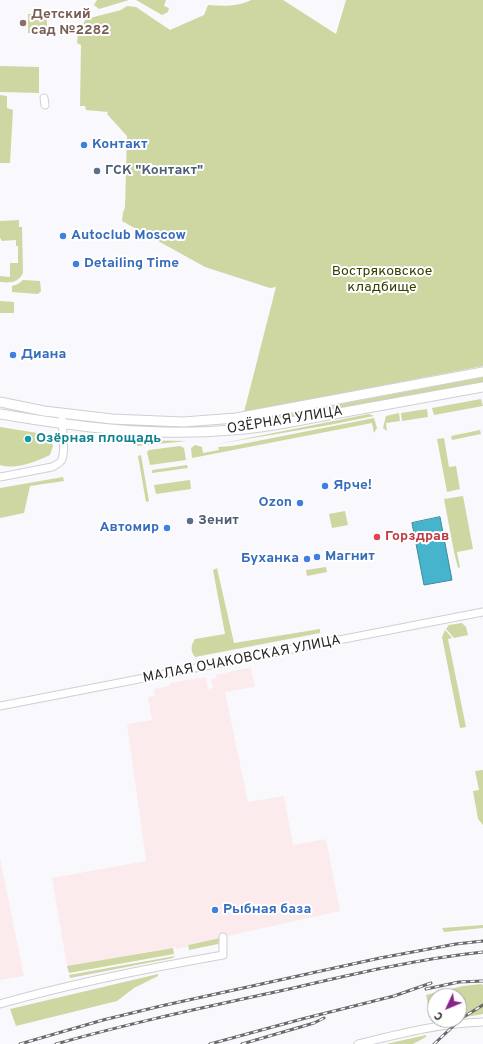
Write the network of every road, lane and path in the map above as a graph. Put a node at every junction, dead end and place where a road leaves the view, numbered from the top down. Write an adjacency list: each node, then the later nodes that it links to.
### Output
1 (483, 372): 4 (main road, ОЗЁРНАЯ УЛИЦА)
2 (483, 387): 9 (main road, ОЗЁРНАЯ УЛИЦА)
3 (0, 402): 5 (main road, ОЗЁРНАЯ УЛИЦА)
4 (270, 412): 7 (main road, ОЗЁРНАЯ УЛИЦА); 9 (street)
5 (64, 413): 7 (main road, ОЗЁРНАЯ УЛИЦА); 8 (street)
6 (0, 414): 8 (main road, ОЗЁРНАЯ УЛИЦА)
7 (254, 415): 10 (street)
8 (62, 424): 10 (main road, ОЗЁРНАЯ УЛИЦА); 11 (street)
9 (273, 425): 10 (main road, ОЗЁРНАЯ УЛИЦА)
10 (256, 428)
11 (0, 477)
12 (483, 612): 13 (street, МАЛАЯ ОЧАКОВСКАЯ УЛИЦА)
13 (0, 706)
14 (224, 937): 15 (street)
15 (0, 1004)
16 (483, 1022): 17 (street)
17 (358, 1044)

